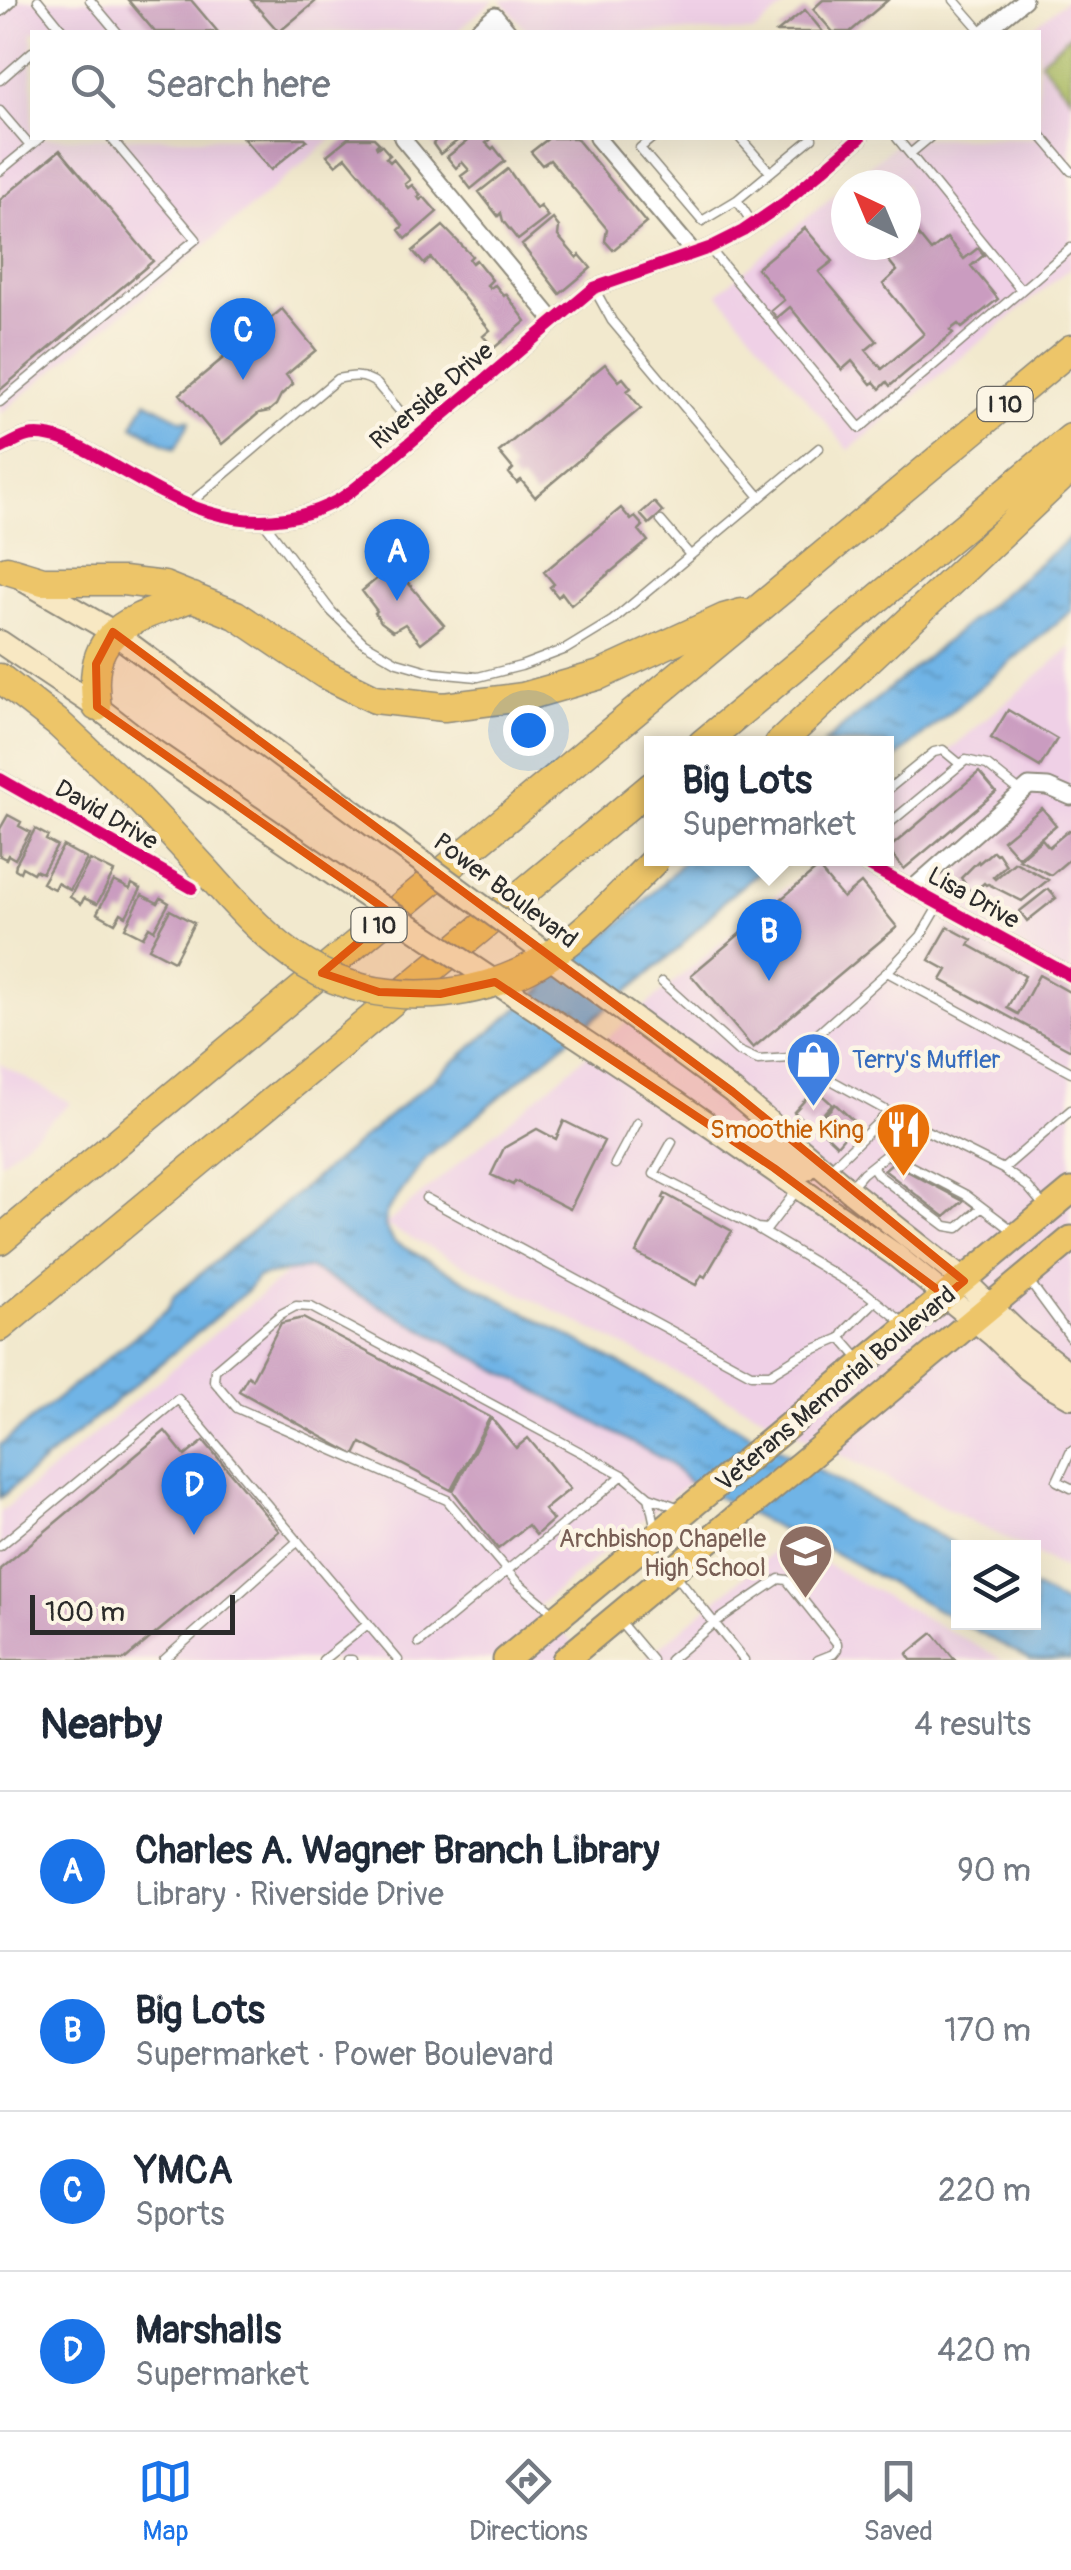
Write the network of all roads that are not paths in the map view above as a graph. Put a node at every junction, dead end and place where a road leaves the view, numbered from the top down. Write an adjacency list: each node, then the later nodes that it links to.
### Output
1 (9, 0): 6 (street)
2 (38, 0): 7 (lane)
3 (90, 0): 8 (lane)
4 (954, 0): 11 (lane)
5 (1024, 0): 12 (street)
6 (0, 8)
7 (62, 30)
8 (115, 30)
9 (477, 30): 10 (street)
10 (508, 30)
11 (981, 30)
12 (986, 30)
13 (30, 54): 14 (lane)
14 (0, 80)
15 (0, 111): 27 (lane)
16 (1041, 136): 30 (lane)
17 (38, 140): 27 (lane)
18 (113, 140): 40 (lane)
19 (404, 140): 38 (street)
20 (599, 140): 35 (street)
21 (650, 140): 32 (lane)
22 (742, 140): 31 (lane)
23 (810, 140): 31 (lane)
24 (858, 140): 33 (street, Riverside Drive)
25 (899, 140): 28 (lane)
26 (927, 140): 28 (lane)
27 (30, 146): 29 (lane)
28 (911, 153): 37 (lane)
29 (0, 171)
30 (1071, 171)
31 (770, 172): 32 (lane)
32 (737, 200): 33 (lane)
33 (753, 224): 35 (street, Riverside Drive)
34 (1071, 248): 37 (lane)
35 (701, 250): 36 (street, Riverside Drive); 37 (lane)
36 (594, 288): 38 (street, Riverside Drive); 46 (lane)
37 (1022, 290)
38 (554, 320): 41 (street, Riverside Drive)
39 (1071, 349): 53 (highway, I 10)
40 (0, 402)
41 (420, 434): 47 (lane); 48 (street, Riverside Drive)
42 (1071, 438): 58 (highway)
43 (0, 448): 47 (street, Riverside Drive)
44 (819, 448): 46 (lane)
45 (1071, 468): 59 (highway)
46 (760, 497): 50 (lane)
47 (188, 505): 48 (street, Riverside Drive)
48 (263, 521): 50 (lane)
49 (661, 521): 50 (lane)
50 (690, 555)
51 (4, 568): 52 (highway); 54 (main road, Power Boulevard)
52 (192, 597): 53 (highway); 54 (highway)
53 (758, 610): 94 (highway, I 10)
54 (113, 632): 57 (highway); 85 (main road, Power Boulevard, bridge)
55 (0, 642): 57 (main road)
56 (0, 678): 67 (highway, bridge)
57 (97, 707): 80 (main road, bridge)
58 (712, 736)
59 (787, 736)
60 (960, 764): 62 (lane); 63 (lane); 66 (lane)
61 (0, 779): 69 (street, David Drive)
62 (894, 784)
63 (1030, 789): 65 (street); 70 (street)
64 (644, 793): 100 (highway, I 10)
65 (1071, 797)
66 (894, 819)
67 (649, 866)
68 (869, 866): 70 (street, Lisa Drive)
69 (192, 888)
70 (912, 888): 71 (street, Lisa Drive)
71 (940, 904): 72 (lane); 73 (street, Lisa Drive)
72 (886, 972): 75 (lane); 76 (lane)
73 (1071, 976)
74 (662, 982): 75 (lane)
75 (791, 1058): 78 (lane)
76 (1071, 1072)
77 (1071, 1110): 84 (lane)
78 (889, 1112): 84 (lane); 85 (lane)
79 (638, 1123): 82 (lane)
80 (732, 1140): 85 (main road); 86 (main road)
81 (672, 1142): 92 (lane)
82 (614, 1164)
83 (872, 1166): 87 (lane); 90 (lane); 90 (lane)
84 (1003, 1169): 91 (lane)
85 (828, 1172): 87 (main road, Power Boulevard)
86 (800, 1187): 92 (lane); 97 (main road)
87 (849, 1190): 97 (main road, Power Boulevard)
88 (1071, 1192): 91 (main road, Veterans Memorial Boulevard)
89 (426, 1198): 102 (lane)
90 (982, 1207): 93 (lane)
91 (1048, 1210): 93 (main road, Veterans Memorial Boulevard)
92 (757, 1228): 98 (lane)
93 (1019, 1235): 97 (main road, Veterans Memorial Boulevard)
94 (0, 1240)
95 (1070, 1243): 96 (main road, Veterans Memorial Boulevard)
96 (1026, 1277): 99 (main road, Veterans Memorial Boulevard); 103 (lane)
97 (955, 1288): 99 (main road); 101 (main road, Veterans Memorial Boulevard)
98 (875, 1301): 101 (lane); 102 (lane)
99 (982, 1313): 105 (main road); 106 (main road); 116 (main road, Veterans Memorial Boulevard)
100 (0, 1327)
101 (909, 1327): 104 (main road, Veterans Memorial Boulevard)
102 (841, 1338): 104 (lane)
103 (1071, 1338)
104 (864, 1364): 111 (main road, Veterans Memorial Boulevard)
105 (1071, 1374)
106 (1071, 1397)
107 (1071, 1451): 109 (lane)
108 (623, 1475): 110 (lane); 115 (lane); 115 (lane)
109 (1071, 1488)
110 (649, 1498): 111 (lane); 112 (lane)
111 (693, 1506): 112 (main road, Veterans Memorial Boulevard)
112 (656, 1537): 117 (main road, Veterans Memorial Boulevard); 118 (main road)
113 (298, 1541): 114 (lane); 120 (lane); 122 (lane)
114 (0, 1546)
115 (508, 1570): 117 (lane); 121 (lane)
116 (672, 1570): 118 (main road, Veterans Memorial Boulevard); 119 (lane)
117 (558, 1618): 125 (main road, Veterans Memorial Boulevard); 126 (main road)
118 (616, 1618): 127 (main road, Veterans Memorial Boulevard); 128 (lane)
119 (714, 1623): 129 (lane); 130 (lane); 131 (lane)
120 (368, 1624): 123 (lane); 124 (lane)
121 (419, 1643)
122 (164, 1660)
123 (323, 1660)
124 (398, 1660)
125 (506, 1660)
126 (544, 1660)
127 (565, 1660)
128 (652, 1660)
129 (670, 1660)
130 (744, 1660)
131 (818, 1660)

